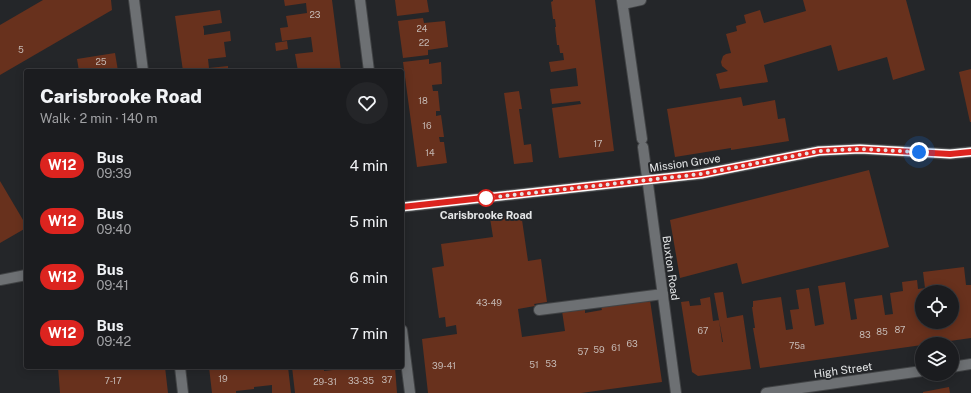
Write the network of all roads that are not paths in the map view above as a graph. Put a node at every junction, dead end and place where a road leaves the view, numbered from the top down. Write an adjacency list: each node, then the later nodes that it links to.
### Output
1 (134, 0): 5 (street)
2 (360, 0): 6 (street)
3 (641, 0): 4 (street)
4 (623, 2): 8 (street, Buxton Road)
5 (143, 69)
6 (369, 69)
7 (971, 152): 8 (street, Mission Grove)
8 (647, 180): 9 (street, Mission Grove); 12 (street, Buxton Road)
9 (404, 207)
10 (24, 275): 11 (street)
11 (0, 280)
12 (663, 294): 13 (street); 21 (street, Buxton Road)
13 (539, 310)
14 (404, 348): 20 (street)
15 (971, 364): 16 (street)
16 (959, 366)
17 (180, 369): 19 (street)
18 (915, 372): 22 (street, High Street)
19 (182, 393)
20 (410, 393)
21 (676, 393)
22 (766, 393)

